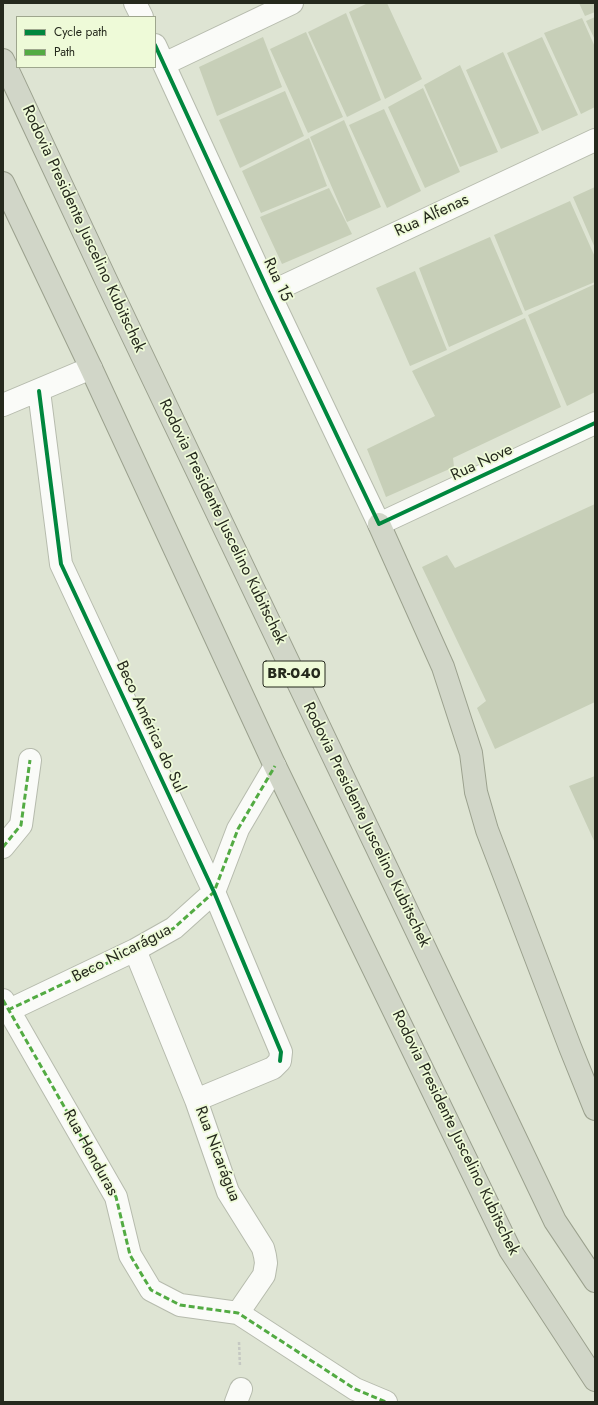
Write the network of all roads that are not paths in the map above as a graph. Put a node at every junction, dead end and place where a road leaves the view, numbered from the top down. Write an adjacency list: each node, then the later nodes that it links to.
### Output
1 (135, 3): 3 (street)
2 (292, 3): 4 (street)
3 (142, 16)
4 (160, 55): 8 (street, Rua 15)
5 (3, 60): 22 (highway, Rodovia Presidente Juscelino Kubitschek / BR-040)
6 (595, 140): 8 (street, Rua Alfenas)
7 (3, 183): 9 (highway, Rodovia Presidente Juscelino Kubitschek / BR-040)
8 (269, 293): 13 (street, Rua 15)
9 (91, 368): 10 (street); 15 (highway, Rodovia Presidente Juscelino Kubitschek / BR-040)
10 (39, 391): 11 (street); 17 (street, Beco América do Sul)
11 (3, 405)
12 (595, 423): 13 (street, Rua Nove)
13 (379, 524): 21 (highway)
14 (30, 760): 16 (street)
15 (275, 766): 17 (street, Beco Nicarágua); 24 (highway, Rodovia Presidente Juscelino Kubitschek / BR-040)
16 (3, 847)
17 (214, 892): 18 (street, Beco Nicarágua); 20 (street, Beco América do Sul)
18 (135, 950): 19 (street, Beco Nicarágua); 20 (street, Rua Nicarágua)
19 (5, 1008): 23 (street, Rua Honduras)
20 (196, 1100): 23 (street, Rua Nicarágua)
21 (595, 1109)
22 (595, 1281)
23 (238, 1313): 25 (street, Rua Honduras)
24 (595, 1380)
25 (386, 1402)

